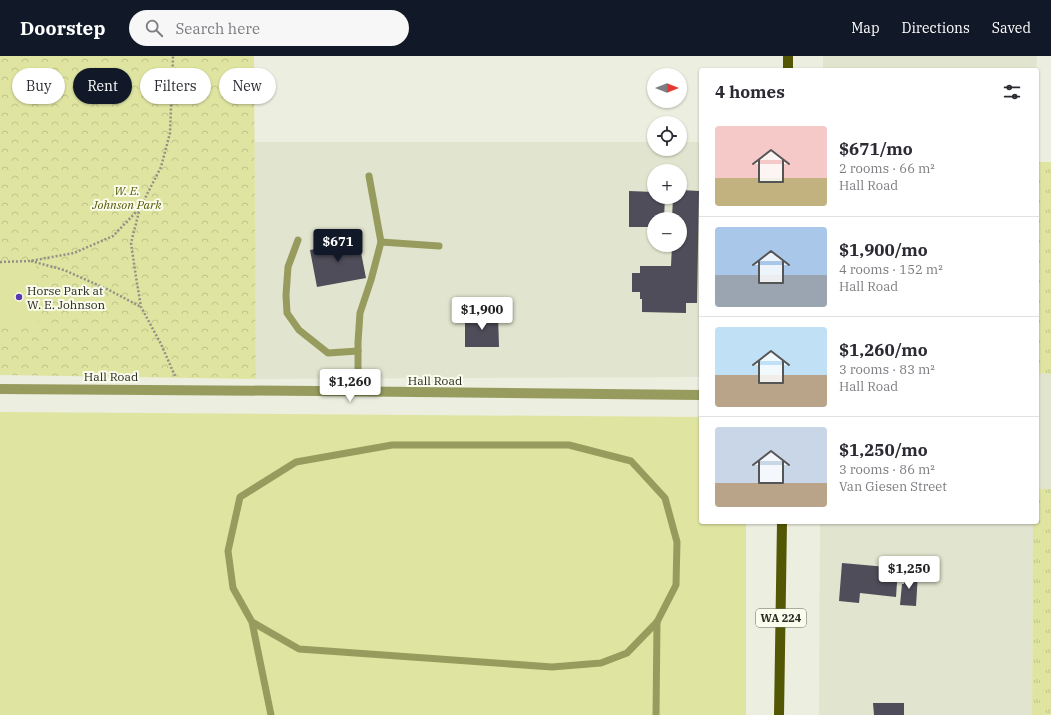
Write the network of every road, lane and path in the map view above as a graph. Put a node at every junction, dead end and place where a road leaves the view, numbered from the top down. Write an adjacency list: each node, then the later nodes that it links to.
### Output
1 (174, 56): 5 (path)
2 (788, 56): 3 (main road)
3 (788, 68)
4 (369, 176): 7 (lane)
5 (140, 208): 9 (path); 11 (path)
6 (298, 240): 12 (lane)
7 (381, 242): 8 (lane); 12 (lane)
8 (439, 246)
9 (30, 261): 10 (path); 11 (path)
10 (0, 262)
11 (142, 307): 14 (path)
12 (358, 351): 15 (lane)
13 (0, 389): 14 (street, Hall Road)
14 (181, 389): 15 (street, Hall Road)
15 (358, 392): 16 (street, Hall Road)
16 (699, 395)
17 (782, 524): 22 (main road, WA 224)
18 (252, 622): 19 (lane); 19 (lane); 20 (lane)
19 (657, 622): 21 (lane)
20 (271, 715)
21 (656, 715)
22 (779, 715)

